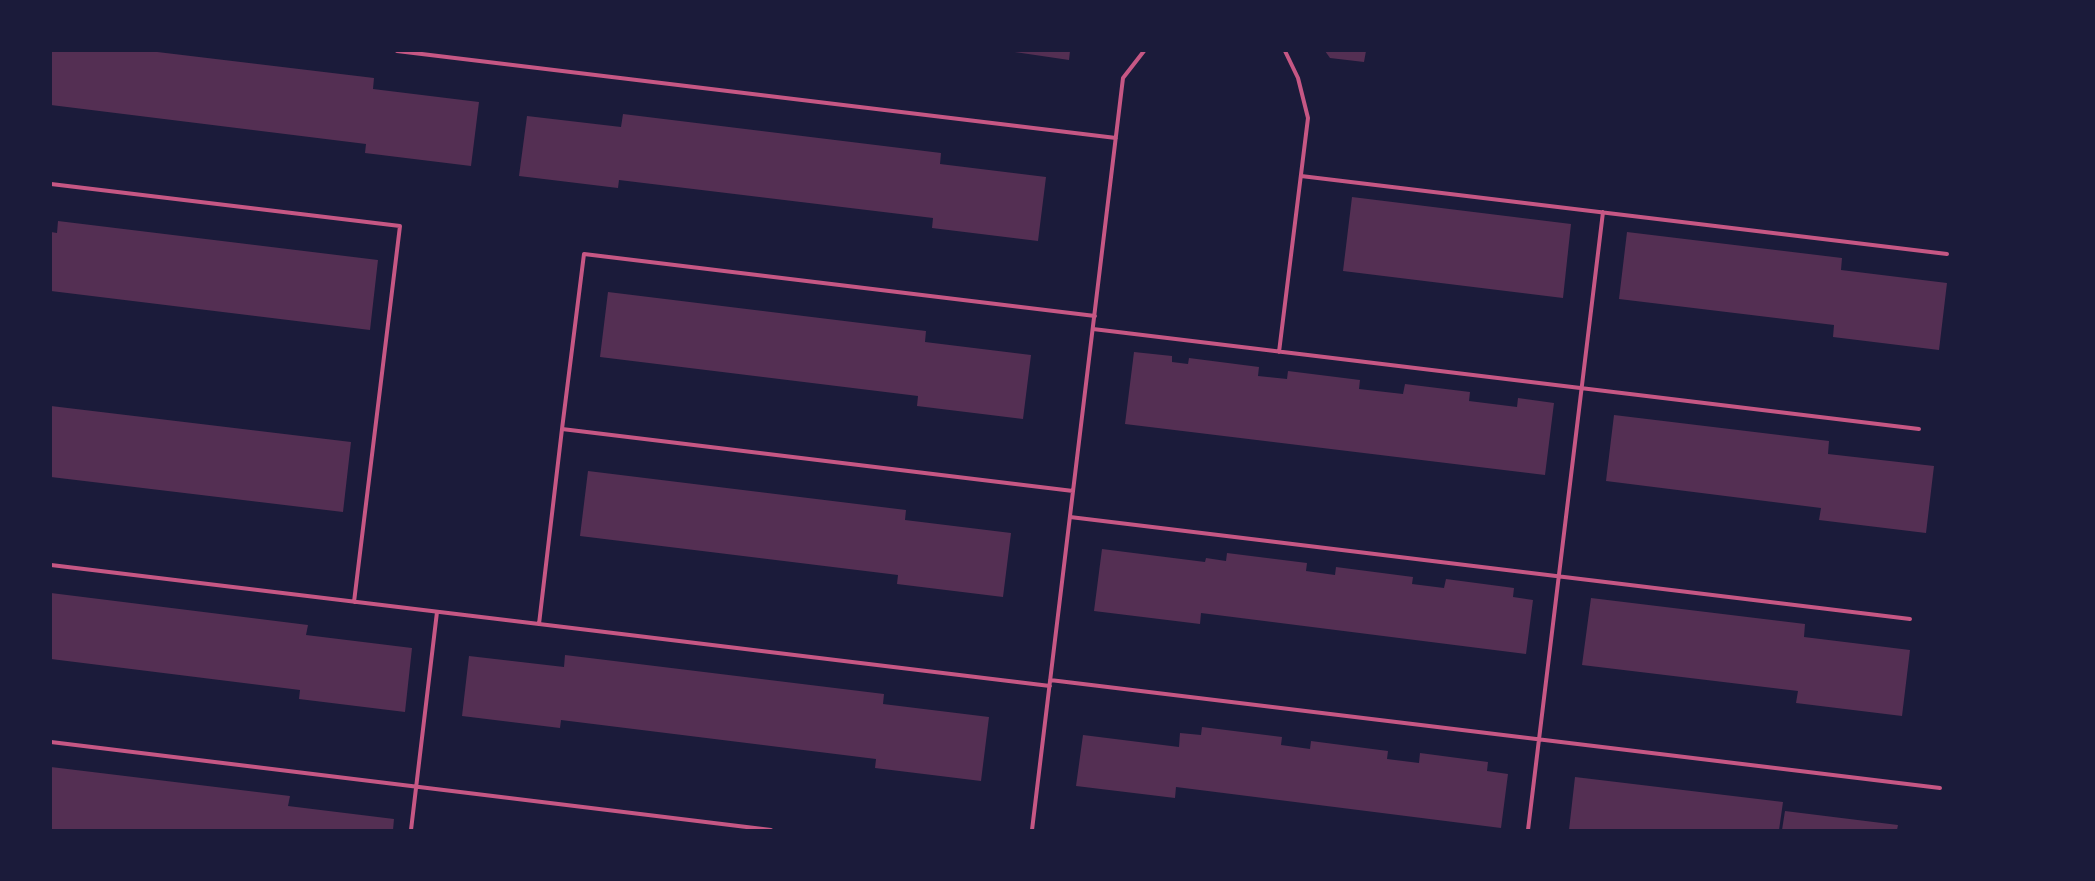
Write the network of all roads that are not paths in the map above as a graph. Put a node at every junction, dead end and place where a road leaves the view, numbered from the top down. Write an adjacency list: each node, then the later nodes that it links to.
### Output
1 (397, 51): 4 (lane)
2 (1144, 51): 4 (lane)
3 (1285, 51): 5 (lane)
4 (1116, 138): 9 (lane)
5 (1301, 176): 7 (lane); 11 (lane)
6 (51, 184): 19 (lane)
7 (1603, 212): 8 (lane); 12 (lane)
8 (1947, 254)
9 (1095, 316): 10 (lane); 13 (lane)
10 (1093, 330): 11 (lane); 15 (lane)
11 (1279, 352): 12 (lane)
12 (1581, 388): 14 (lane); 18 (lane)
13 (562, 429): 15 (lane); 22 (lane)
14 (1919, 429)
15 (1073, 491): 16 (lane)
16 (1070, 517): 18 (lane); 23 (lane)
17 (51, 565): 19 (lane)
18 (1559, 577): 21 (lane); 25 (lane)
19 (354, 602): 20 (lane)
20 (438, 612): 22 (lane); 27 (lane)
21 (1910, 619)
22 (539, 624): 24 (lane)
23 (1050, 680): 24 (lane); 25 (lane)
24 (1050, 686): 31 (lane)
25 (1539, 739): 28 (lane); 32 (lane)
26 (51, 742): 27 (lane)
27 (416, 787): 29 (lane); 30 (lane)
28 (1940, 788)
29 (411, 830)
30 (771, 830)
31 (1032, 830)
32 (1528, 830)

